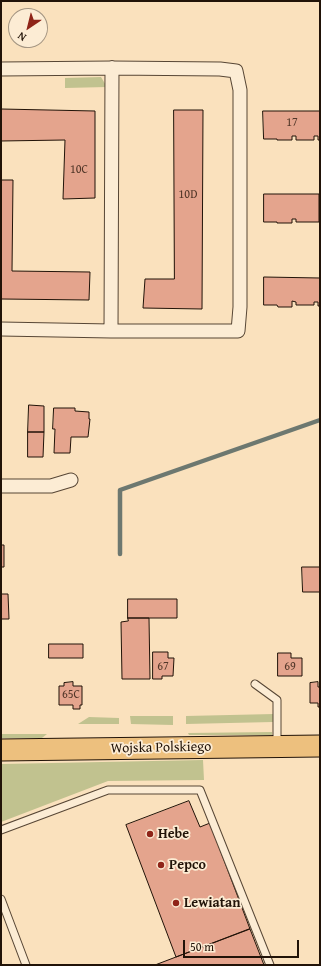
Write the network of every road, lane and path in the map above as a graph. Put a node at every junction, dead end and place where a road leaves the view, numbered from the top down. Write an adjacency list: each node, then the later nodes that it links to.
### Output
1 (112, 68): 2 (street); 4 (street); 4 (street)
2 (1, 69)
3 (1, 329): 4 (street)
4 (111, 331)
5 (71, 480): 6 (street)
6 (1, 486)
7 (255, 684): 9 (lane)
8 (320, 746): 9 (main road, Wojska Polskiego)
9 (277, 747): 10 (main road, Wojska Polskiego)
10 (1, 750)
11 (1, 830): 14 (lane)
12 (1, 899): 13 (lane)
13 (26, 965)
14 (270, 965)

